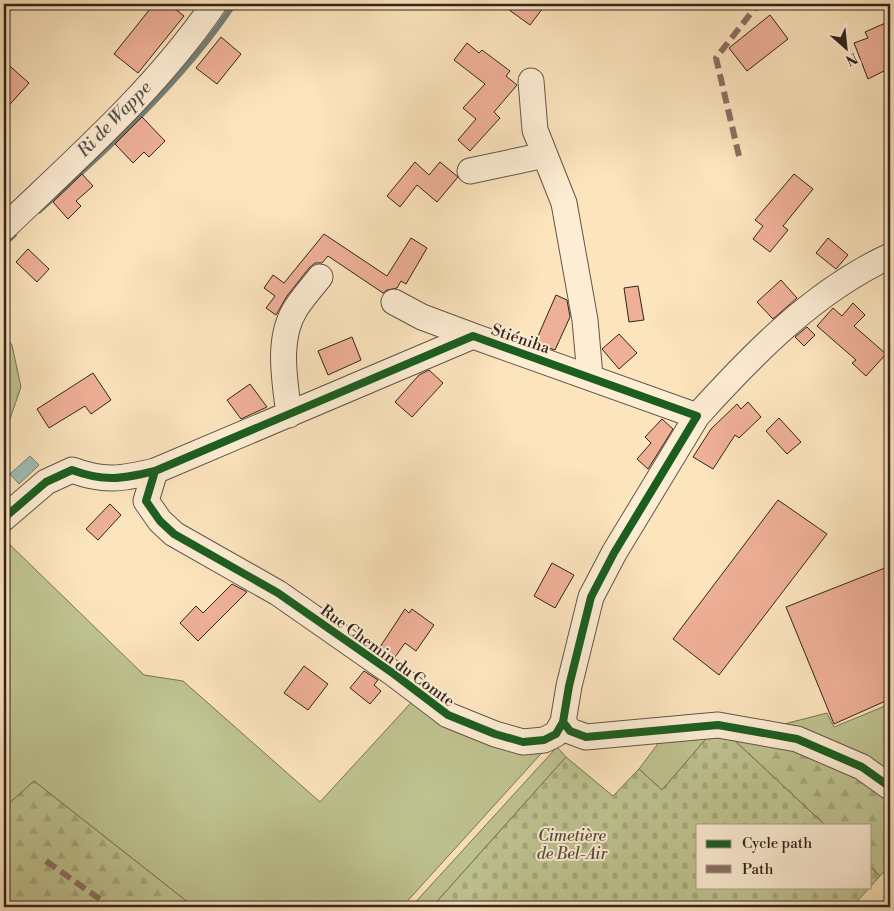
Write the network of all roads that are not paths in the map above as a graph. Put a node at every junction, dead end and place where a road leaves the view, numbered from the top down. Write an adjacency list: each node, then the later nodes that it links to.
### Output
1 (214, 4): 5 (street)
2 (530, 81): 3 (street)
3 (544, 155): 4 (street); 10 (street)
4 (470, 171)
5 (4, 228)
6 (890, 256): 12 (street)
7 (320, 277): 11 (street)
8 (394, 302): 9 (street, Stiéniha)
9 (473, 336): 10 (street, Stiéniha); 11 (street, Stiéniha)
10 (590, 376): 12 (street, Stiéniha)
11 (289, 415): 13 (street, Stiéniha)
12 (698, 416): 15 (street)
13 (155, 471): 14 (street, Stiéniha); 15 (street, Rue Chemin du Comte)
14 (4, 518)
15 (563, 722): 16 (street)
16 (890, 787)

